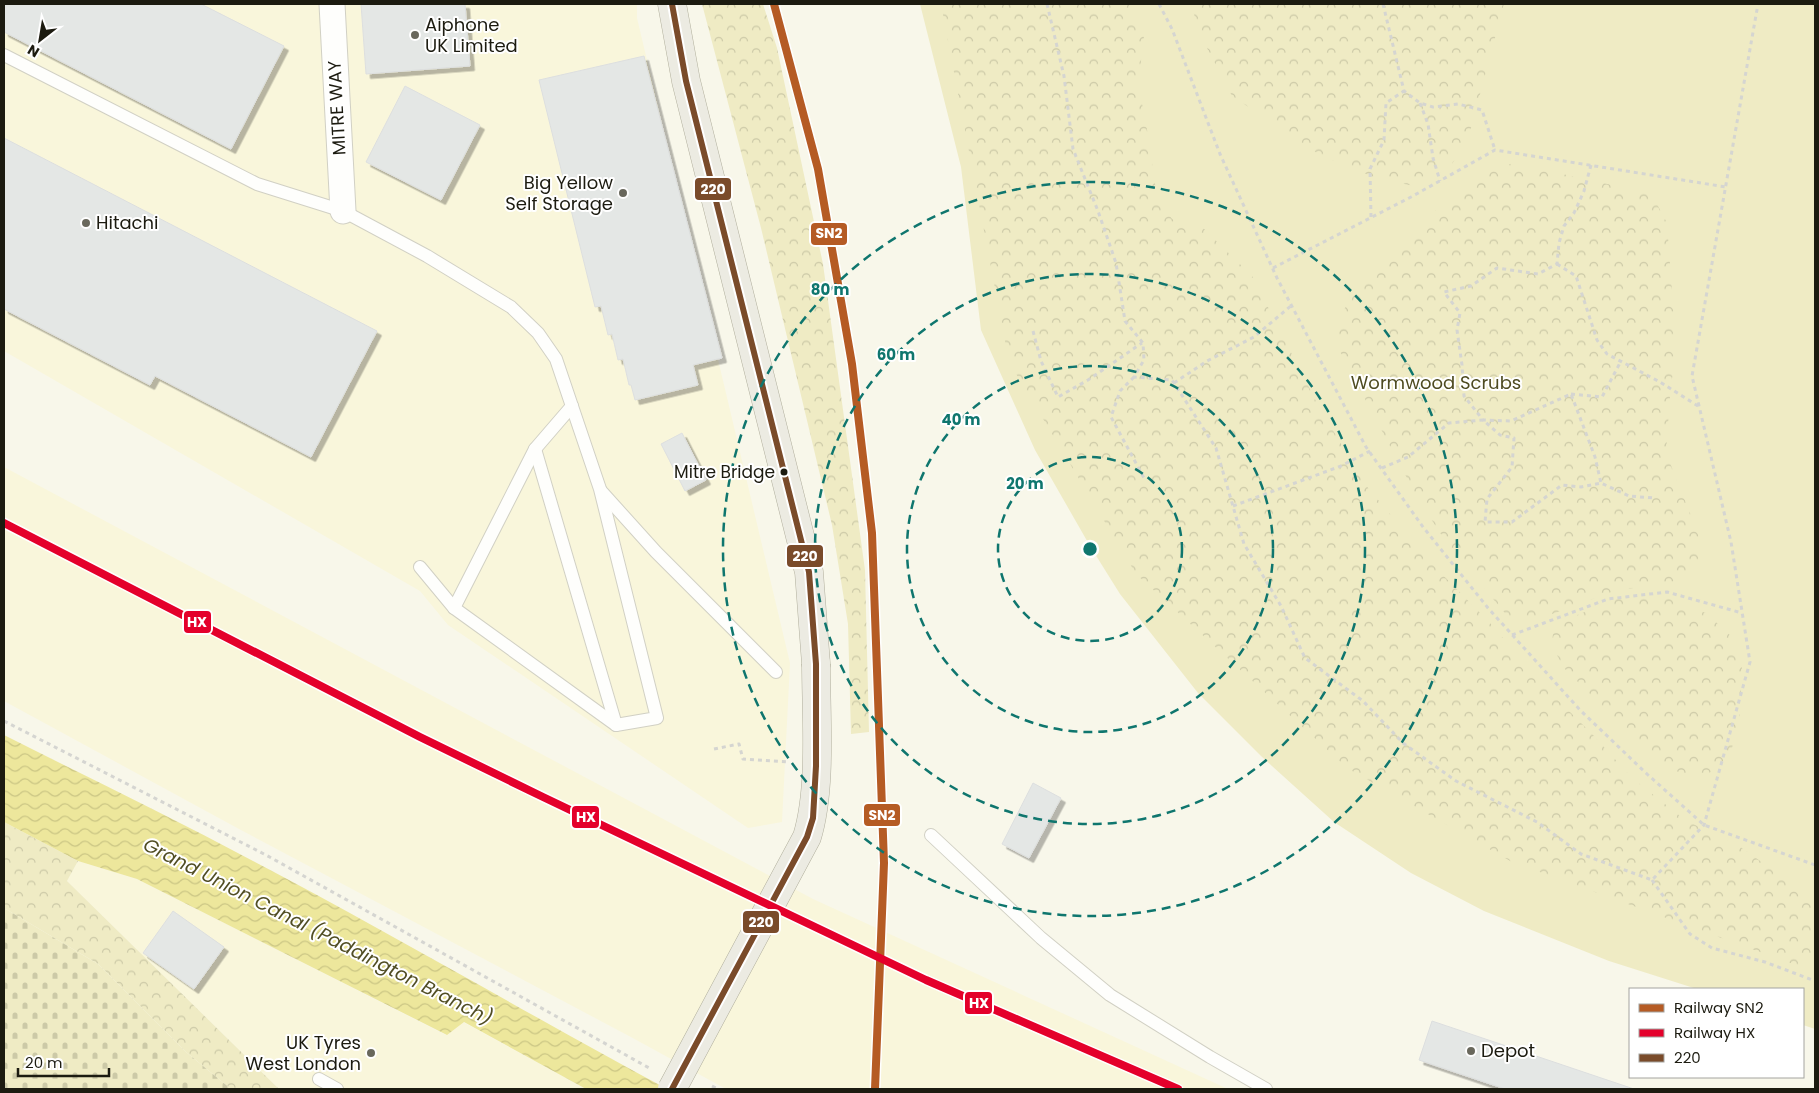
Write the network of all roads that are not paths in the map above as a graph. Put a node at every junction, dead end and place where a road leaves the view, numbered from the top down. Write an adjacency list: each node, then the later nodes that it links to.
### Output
1 (332, 4): 4 (street, MITRE WAY)
2 (672, 4): 14 (main road, bridge)
3 (4, 55): 4 (lane)
4 (343, 211): 5 (lane)
5 (572, 406): 6 (lane); 7 (lane)
6 (535, 449): 9 (lane); 11 (lane)
7 (600, 489): 10 (lane); 11 (lane)
8 (420, 567): 9 (lane)
9 (454, 608): 11 (lane)
10 (776, 672)
11 (616, 724)
12 (931, 835): 16 (lane)
13 (319, 1079): 15 (lane)
14 (665, 1081)
15 (337, 1089)
16 (1266, 1089)

